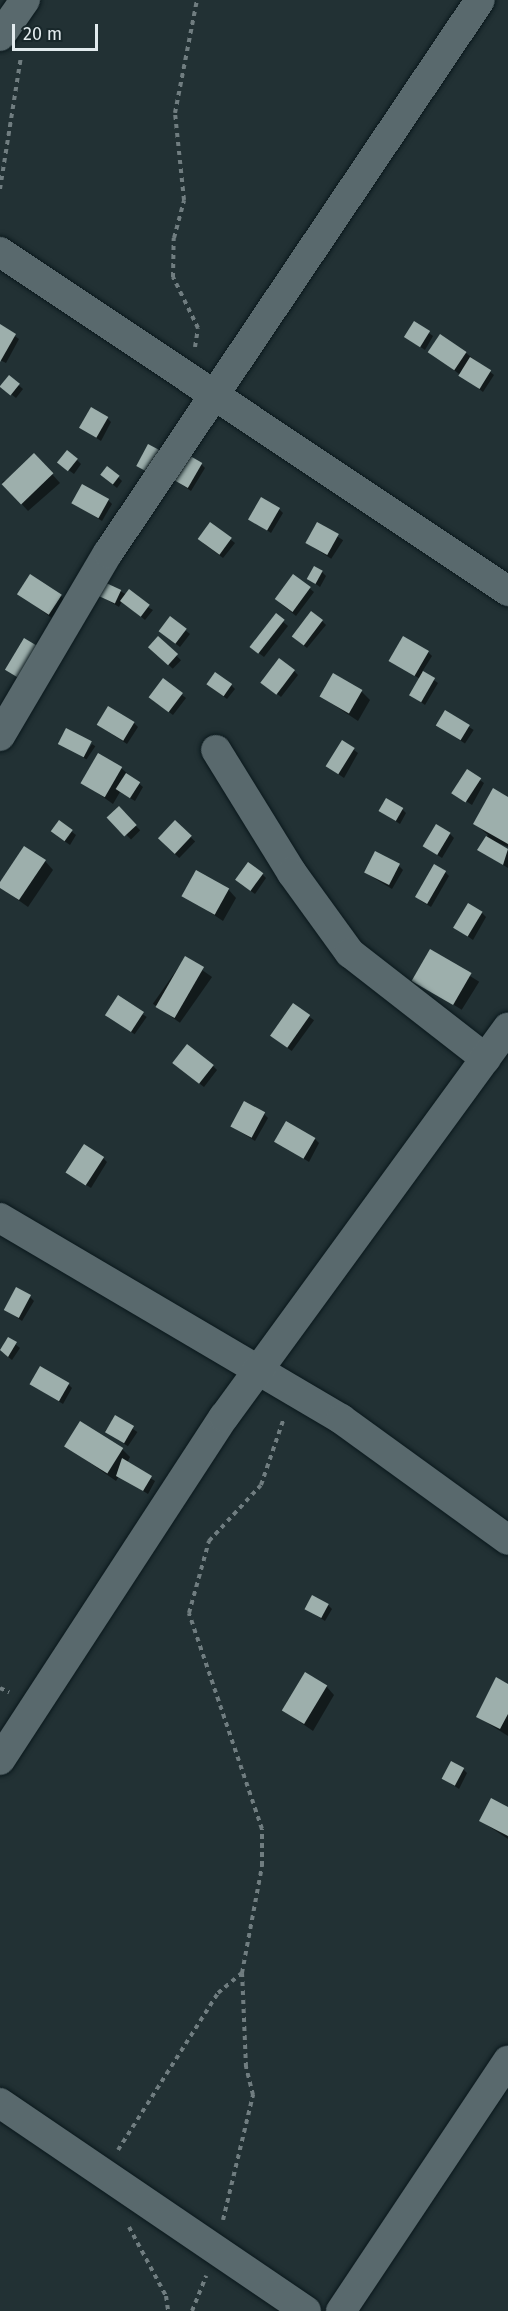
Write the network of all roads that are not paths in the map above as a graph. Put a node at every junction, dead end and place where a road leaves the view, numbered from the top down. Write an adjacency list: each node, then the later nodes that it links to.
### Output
1 (25, 0): 3 (street)
2 (480, 0): 5 (street)
3 (12, 40)
4 (0, 252): 5 (street)
5 (205, 392): 6 (street); 7 (street)
6 (508, 591)
7 (0, 736)
8 (216, 750): 10 (street)
9 (508, 1028): 10 (street)
10 (486, 1059): 12 (street)
11 (0, 1218): 12 (street)
12 (261, 1373): 13 (street); 14 (street)
13 (508, 1540)
14 (0, 1760)
15 (508, 2061): 18 (street)
16 (0, 2103): 17 (street)
17 (306, 2311)
18 (341, 2311)

